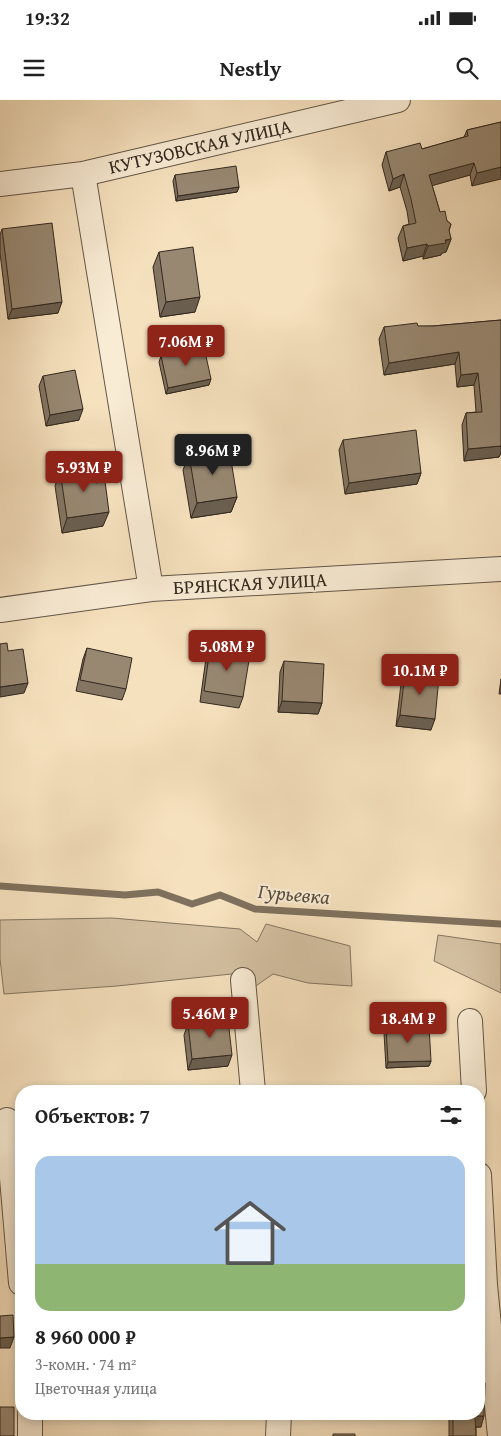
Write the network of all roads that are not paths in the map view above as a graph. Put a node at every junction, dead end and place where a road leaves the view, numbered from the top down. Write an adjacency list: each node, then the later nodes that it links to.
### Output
1 (398, 100): 2 (street, КУТУЗОВСКАЯ УЛИЦА)
2 (83, 174): 3 (street, КУТУЗОВСКАЯ УЛИЦА); 5 (street)
3 (0, 184)
4 (501, 569): 5 (street, БРЯНСКАЯ УЛИЦА)
5 (151, 589): 6 (street, БРЯНСКАЯ УЛИЦА)
6 (0, 610)
7 (243, 980): 9 (street)
8 (470, 1021): 10 (street)
9 (252, 1085)
10 (474, 1085)
11 (7, 1120): 12 (street)
12 (15, 1213)
13 (485, 1284): 18 (street)
14 (30, 1420): 16 (street)
15 (278, 1420): 17 (street)
16 (30, 1436)
17 (278, 1436)
18 (500, 1436)

